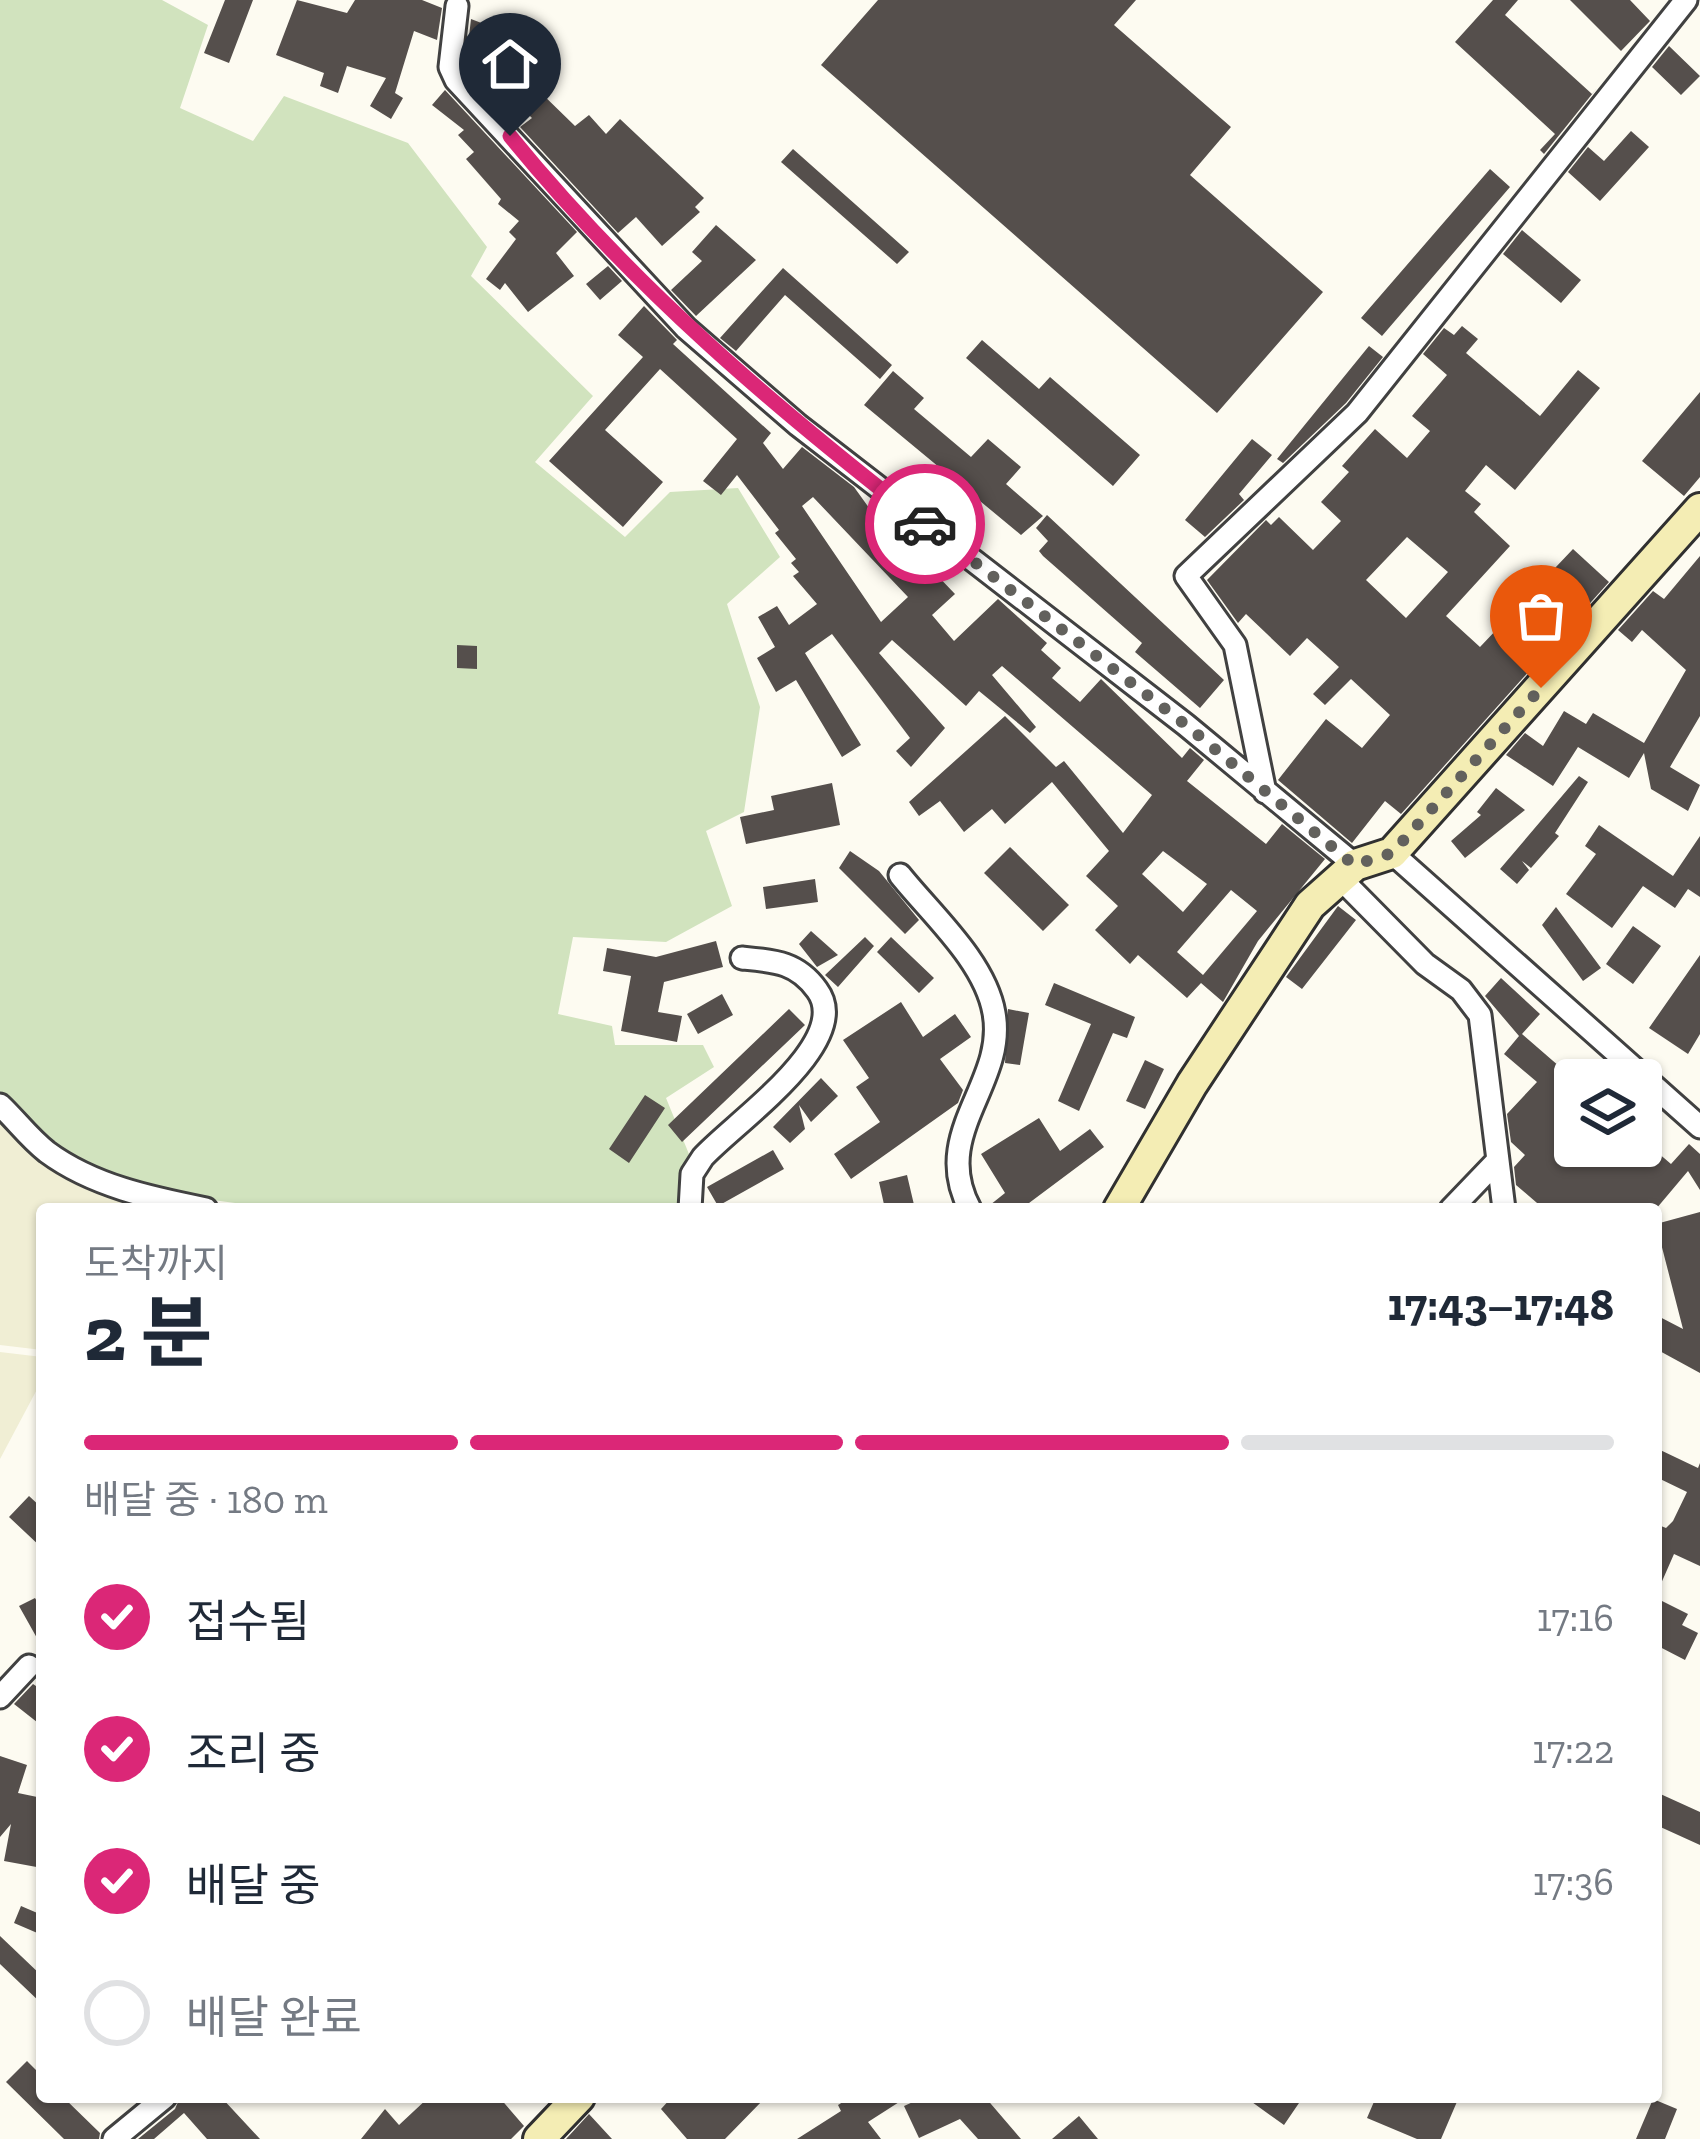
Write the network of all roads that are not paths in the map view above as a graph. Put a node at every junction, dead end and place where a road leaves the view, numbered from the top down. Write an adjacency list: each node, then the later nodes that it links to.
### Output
1 (1686, 0): 4 (street)
2 (458, 5): 4 (street)
3 (1700, 509): 5 (street)
4 (1265, 792): 6 (street)
5 (1392, 853): 6 (street); 10 (street)
6 (1347, 871): 11 (street); 15 (street)
7 (900, 875): 14 (street)
8 (742, 958): 13 (street)
9 (0, 1106): 12 (street)
10 (1700, 1127)
11 (1497, 1161): 16 (street); 17 (street)
12 (176, 1203)
13 (690, 1203)
14 (969, 1203)
15 (1123, 1203)
16 (1457, 1203)
17 (1503, 1203)
18 (29, 1666): 19 (street)
19 (0, 1696)
20 (159, 2103): 22 (street)
21 (573, 2103): 23 (street)
22 (114, 2139)
23 (539, 2139)

